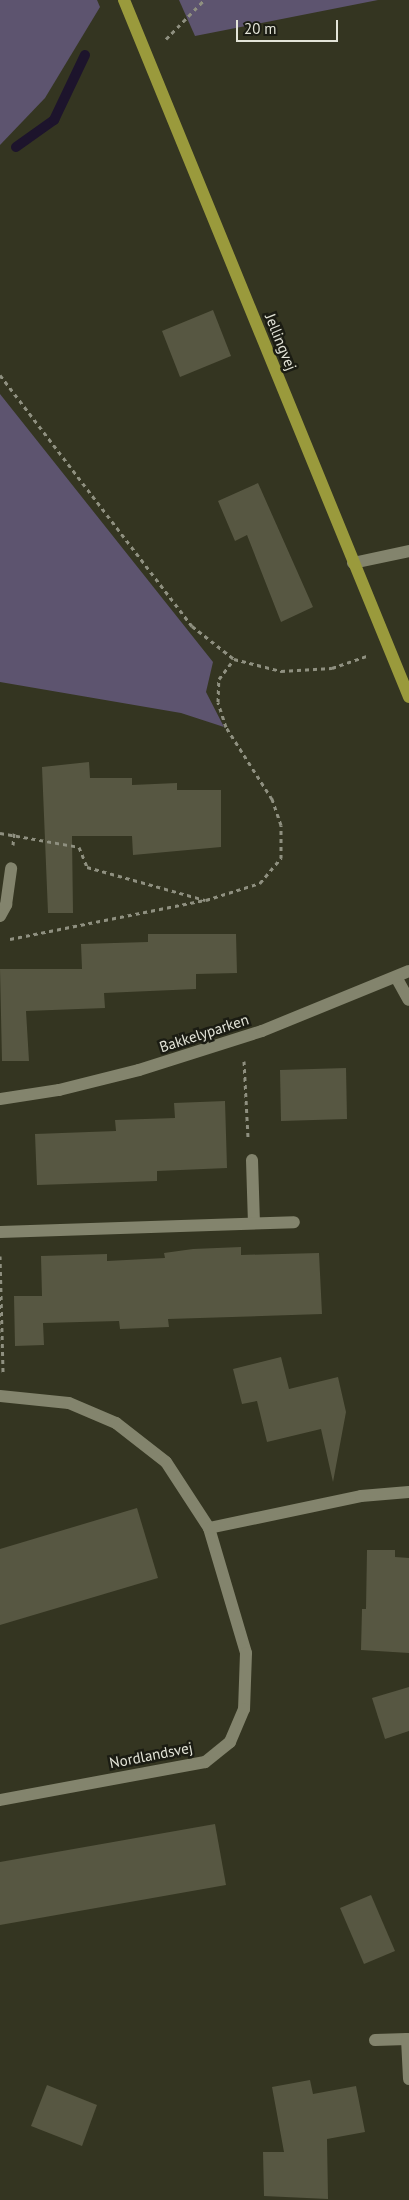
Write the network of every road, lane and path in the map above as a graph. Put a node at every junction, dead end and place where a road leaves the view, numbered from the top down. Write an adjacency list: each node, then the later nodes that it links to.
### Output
1 (124, 0): 3 (main road, Jellingvej)
2 (204, 0): 3 (path)
3 (148, 59): 6 (main road, Jellingvej)
4 (0, 375): 8 (path)
5 (409, 551): 6 (street)
6 (353, 563): 7 (main road, Jellingvej)
7 (389, 649): 8 (path); 9 (main road, Jellingvej)
8 (234, 659): 12 (path)
9 (409, 697)
10 (0, 833): 12 (path)
11 (11, 868): 13 (street)
12 (206, 900): 14 (path)
13 (0, 916)
14 (0, 941)
15 (409, 971): 16 (street, Bakkelyparken)
16 (396, 977): 17 (street); 18 (street, Bakkelyparken)
17 (409, 1000)
18 (243, 1038): 19 (street, Bakkelyparken); 20 (path)
19 (0, 1099)
20 (252, 1160): 22 (street)
21 (294, 1222): 22 (street)
22 (254, 1223): 23 (street)
23 (0, 1232)
24 (0, 1247): 25 (path)
25 (3, 1377)
26 (0, 1396): 28 (street, Nordlandsvej)
27 (409, 1492): 28 (street)
28 (209, 1528): 29 (street, Nordlandsvej)
29 (0, 1800)
30 (375, 2040): 31 (street)
31 (409, 2080)

